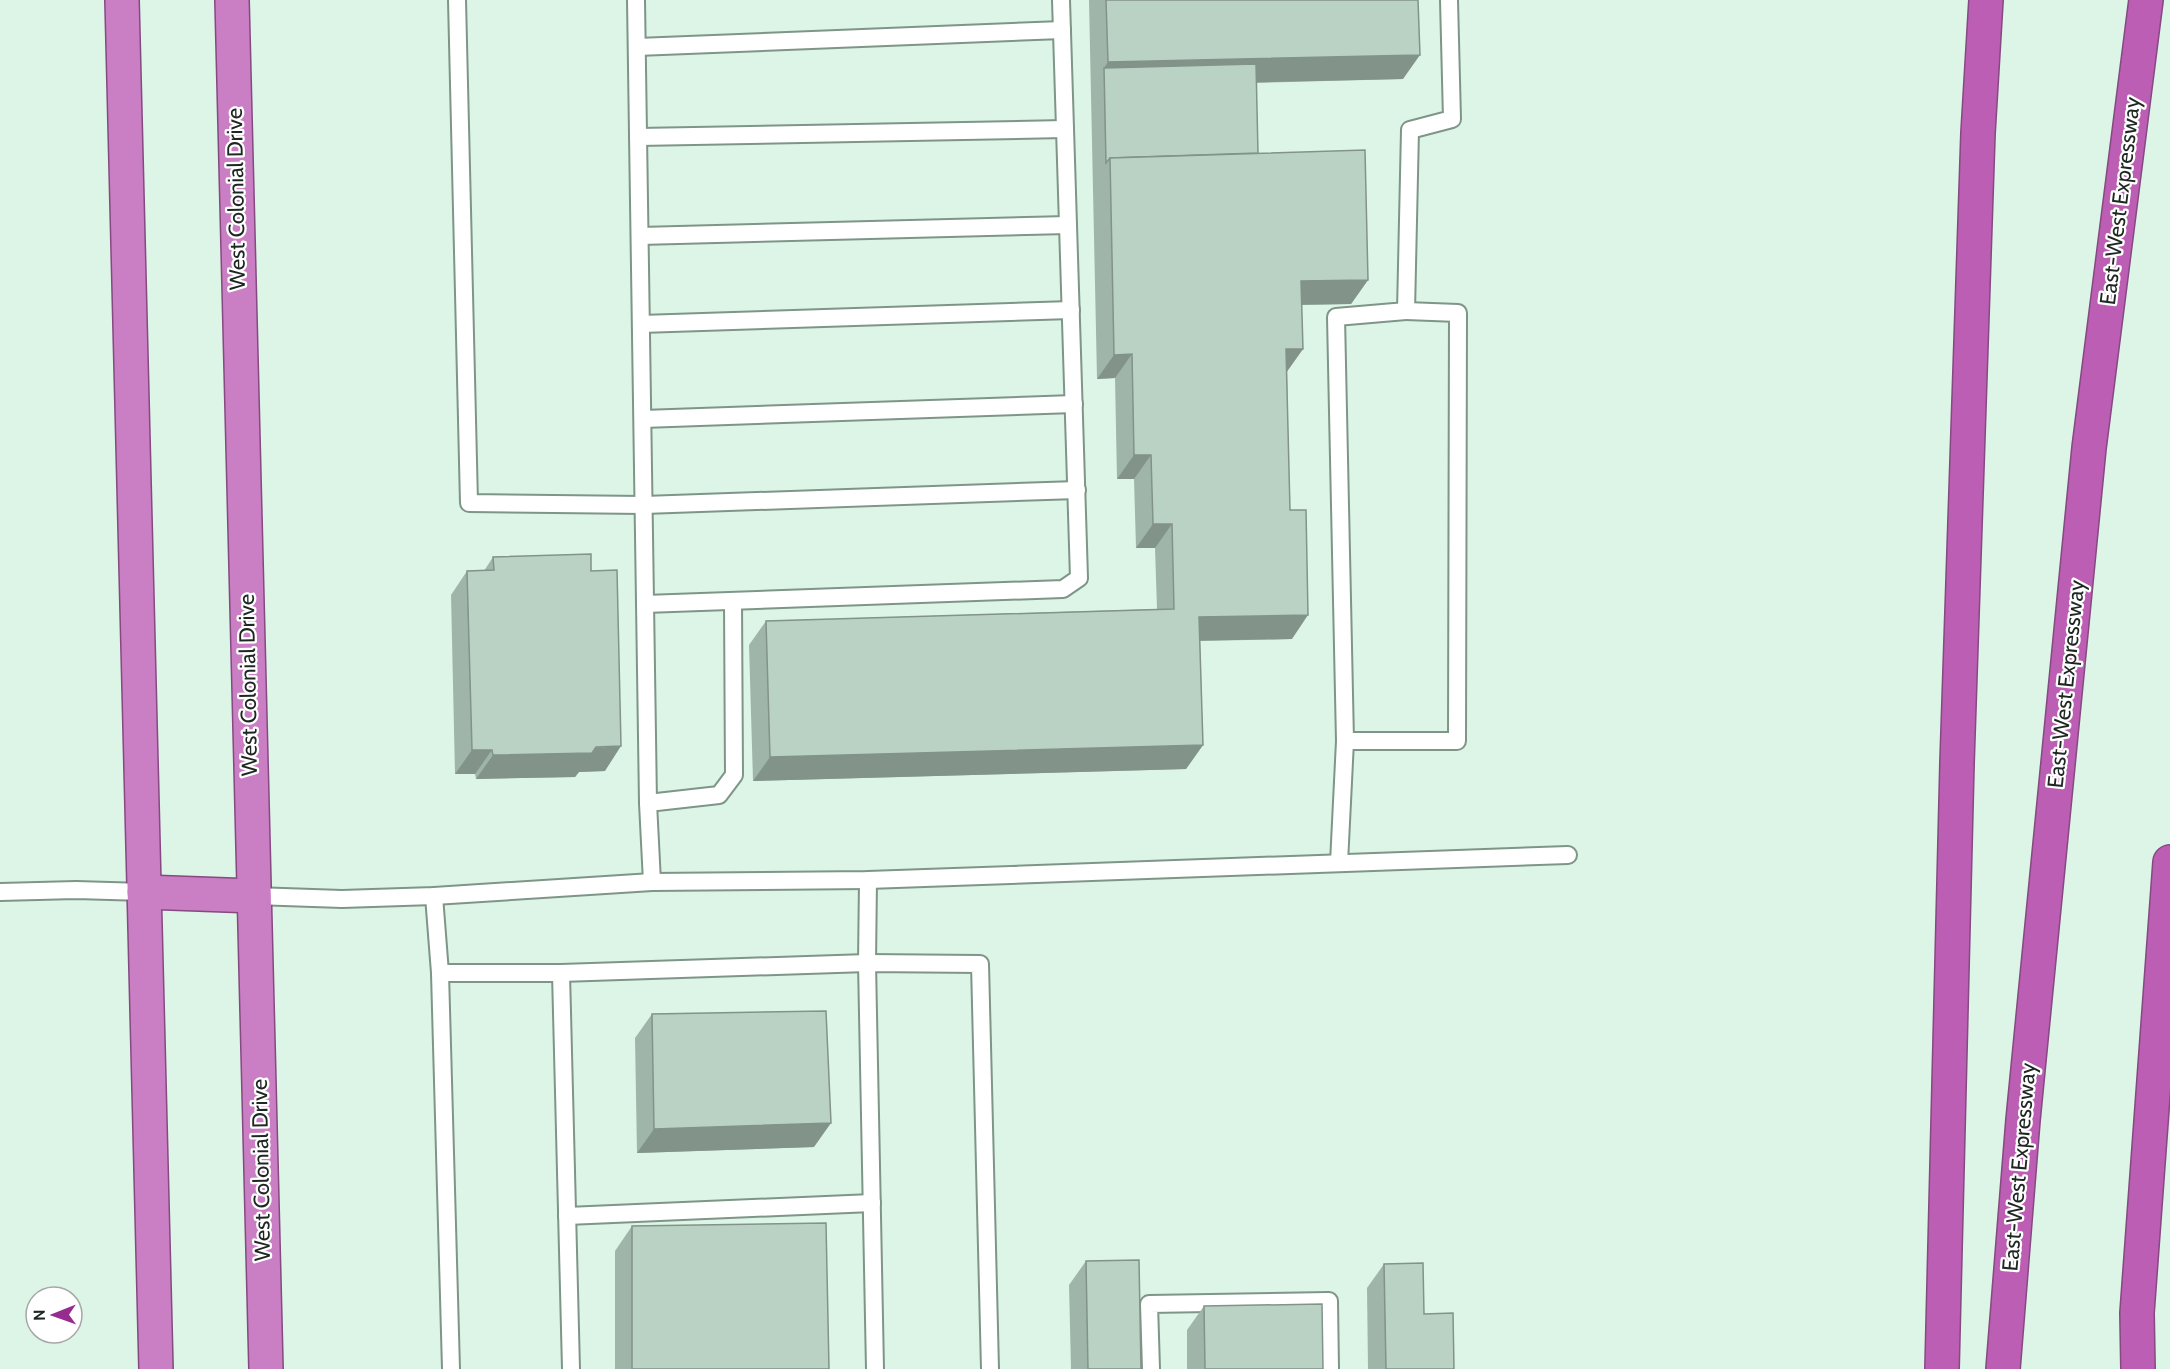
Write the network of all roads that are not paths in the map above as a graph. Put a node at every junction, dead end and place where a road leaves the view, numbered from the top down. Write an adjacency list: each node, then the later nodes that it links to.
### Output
1 (122, 0): 32 (highway)
2 (232, 0): 33 (highway, West Colonial Drive)
3 (457, 0): 21 (lane)
4 (636, 0): 10 (lane)
5 (1061, 0): 9 (lane)
6 (1449, 0): 16 (lane)
7 (1986, 0): 48 (highway)
8 (2146, 0): 49 (highway, East-West Expressway)
9 (1062, 30): 10 (lane); 11 (lane)
10 (637, 47): 12 (lane)
11 (1065, 129): 12 (lane); 13 (lane)
12 (638, 137): 14 (lane)
13 (1068, 225): 14 (lane); 15 (lane)
14 (640, 236): 17 (lane)
15 (1071, 310): 17 (lane); 18 (lane)
16 (1406, 311): 24 (lane); 24 (lane)
17 (641, 324): 19 (lane)
18 (1074, 404): 19 (lane); 20 (lane)
19 (643, 419): 21 (lane)
20 (1077, 490): 21 (lane); 22 (lane)
21 (644, 505): 23 (lane)
22 (733, 601): 23 (lane); 25 (lane)
23 (645, 604): 25 (lane)
24 (1346, 741): 28 (lane)
25 (648, 803): 30 (lane)
26 (1568, 855): 28 (lane)
27 (2170, 862): 50 (highway)
28 (1339, 863): 29 (lane)
29 (868, 880): 30 (lane); 35 (lane)
30 (652, 882): 34 (lane)
31 (0, 892): 32 (lane)
32 (144, 892): 33 (highway); 40 (highway)
33 (254, 896): 34 (lane); 41 (highway, West Colonial Drive)
34 (434, 896): 36 (lane)
35 (867, 963): 37 (lane); 38 (lane); 45 (lane)
36 (440, 973): 37 (lane); 42 (lane)
37 (561, 973): 39 (lane)
38 (872, 1203): 39 (lane); 44 (lane)
39 (567, 1216): 43 (lane)
40 (156, 1369)
41 (266, 1369)
42 (451, 1369)
43 (571, 1369)
44 (875, 1369)
45 (990, 1369)
46 (1151, 1369): 47 (lane)
47 (1330, 1369)
48 (1942, 1369)
49 (2003, 1369)
50 (2138, 1369)

